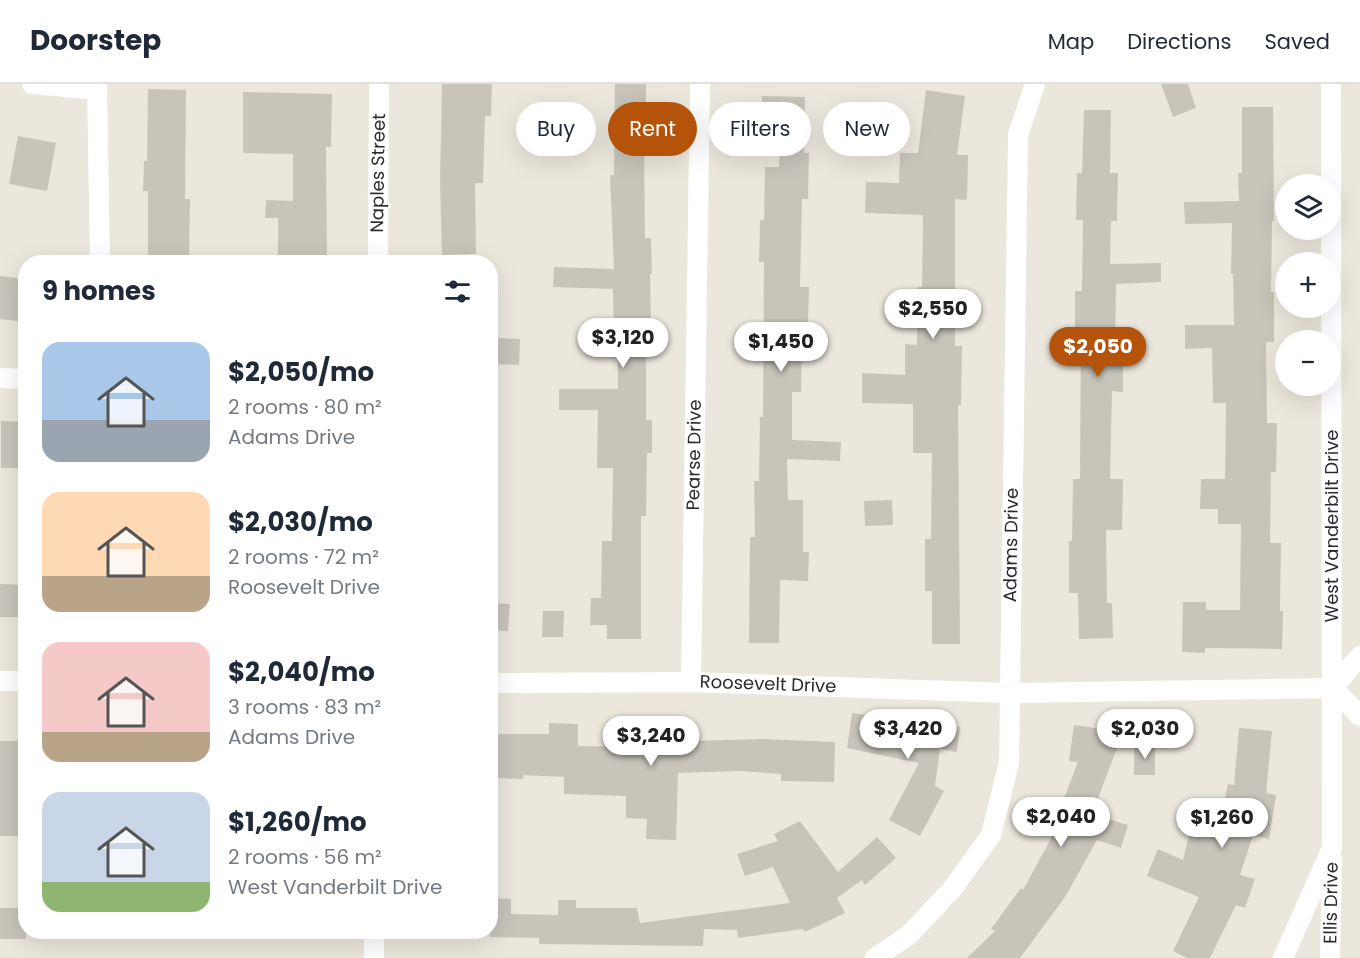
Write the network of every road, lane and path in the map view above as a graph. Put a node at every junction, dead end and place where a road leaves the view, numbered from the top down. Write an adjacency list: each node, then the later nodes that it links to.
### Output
1 (32, 84): 6 (street)
2 (379, 84): 8 (street, Naples Street)
3 (700, 84): 14 (street, Pearse Drive)
4 (1035, 84): 17 (street, Adams Drive)
5 (1331, 84): 16 (street, West Vanderbilt Drive)
6 (97, 87): 7 (street)
7 (100, 255)
8 (378, 255)
9 (0, 378): 10 (street)
10 (18, 379)
11 (1360, 656): 16 (street)
12 (0, 681): 13 (street)
13 (18, 681)
14 (691, 682): 15 (street, Roosevelt Drive); 17 (street, Roosevelt Drive)
15 (498, 683)
16 (1333, 688): 17 (street, Roosevelt Drive); 18 (street); 19 (street, West Vanderbilt Drive)
17 (1009, 693): 22 (street, Adams Drive)
18 (1360, 716)
19 (1332, 848): 23 (street, West Vanderbilt Drive); 24 (street, Ellis Drive)
20 (374, 939): 21 (street)
21 (374, 958)
22 (875, 958)
23 (1283, 958)
24 (1330, 958)

